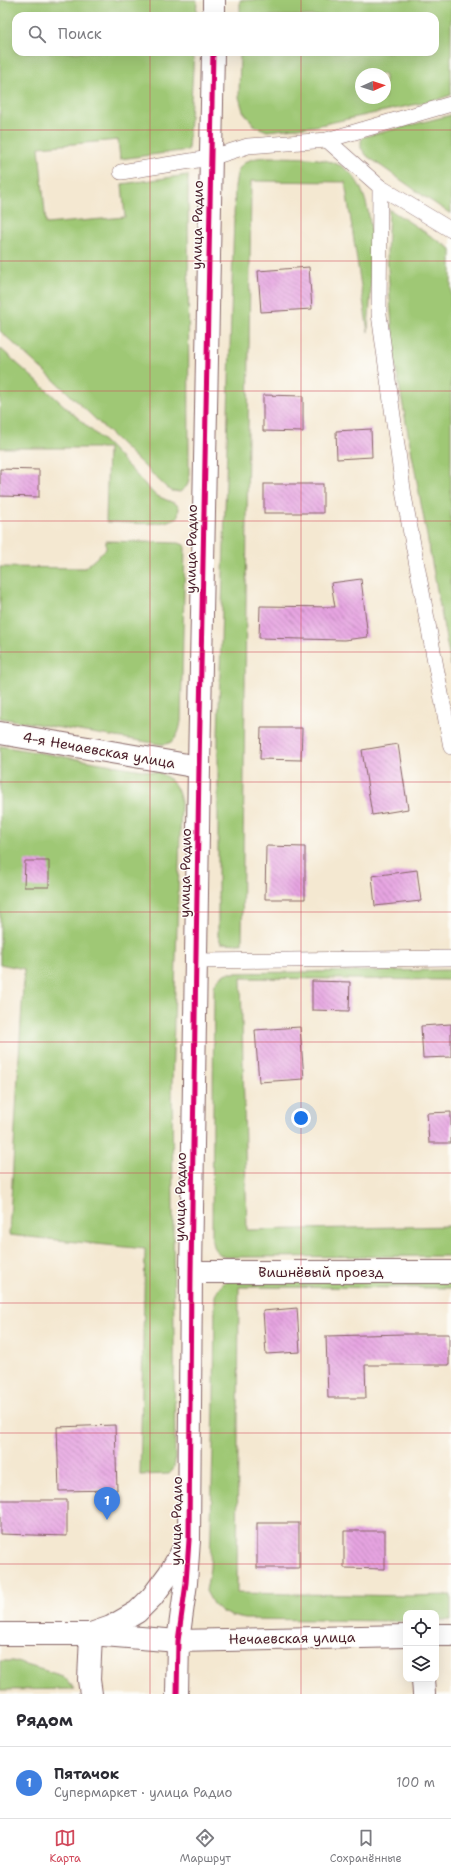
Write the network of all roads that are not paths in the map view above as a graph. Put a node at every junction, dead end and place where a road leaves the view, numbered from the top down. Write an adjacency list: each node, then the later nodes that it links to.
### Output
1 (214, 0): 2 (street)
2 (214, 12)
3 (213, 56): 6 (street, улица Радио)
4 (451, 104): 5 (lane)
5 (326, 140): 6 (lane); 8 (lane)
6 (210, 158): 7 (lane); 12 (street, улица Радио)
7 (121, 172)
8 (380, 188): 9 (lane); 11 (lane)
9 (451, 230)
10 (0, 733): 12 (street, 4-я Нечаевская улица)
11 (451, 747)
12 (199, 767): 14 (street, улица Радио)
13 (451, 958): 14 (lane)
14 (196, 961): 15 (street, улица Радио)
15 (191, 1272): 16 (street, Вишнёвый проезд); 17 (street, улица Радио)
16 (451, 1272)
17 (189, 1540): 19 (street); 23 (street, улица Радио)
18 (0, 1634): 19 (street)
19 (91, 1634): 23 (street, Нечаевская улица); 25 (street)
20 (403, 1636): 23 (street, Нечаевская улица)
21 (439, 1636): 22 (street)
22 (451, 1636)
23 (178, 1640): 26 (street, улица Радио)
24 (423, 1682): 27 (street)
25 (91, 1694)
26 (177, 1694)
27 (424, 1694)

